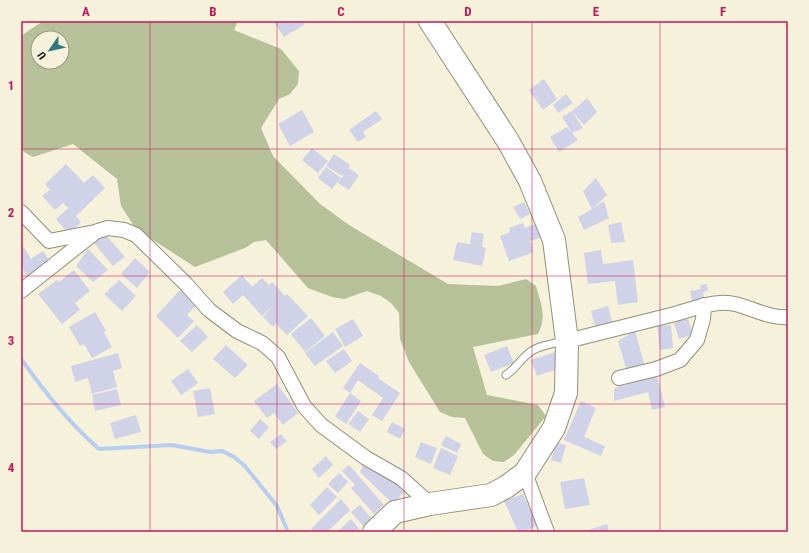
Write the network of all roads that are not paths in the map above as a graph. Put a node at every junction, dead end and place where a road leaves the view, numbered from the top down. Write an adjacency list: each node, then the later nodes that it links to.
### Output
1 (430, 21): 7 (main road)
2 (21, 212): 3 (street)
3 (95, 232): 4 (street); 11 (street)
4 (21, 291)
5 (704, 306): 6 (street); 7 (street); 9 (street)
6 (788, 317)
7 (567, 341): 8 (lane); 10 (main road)
8 (506, 375)
9 (620, 378)
10 (525, 473): 11 (main road); 13 (street)
11 (430, 504): 12 (main road)
12 (374, 532)
13 (547, 532)

